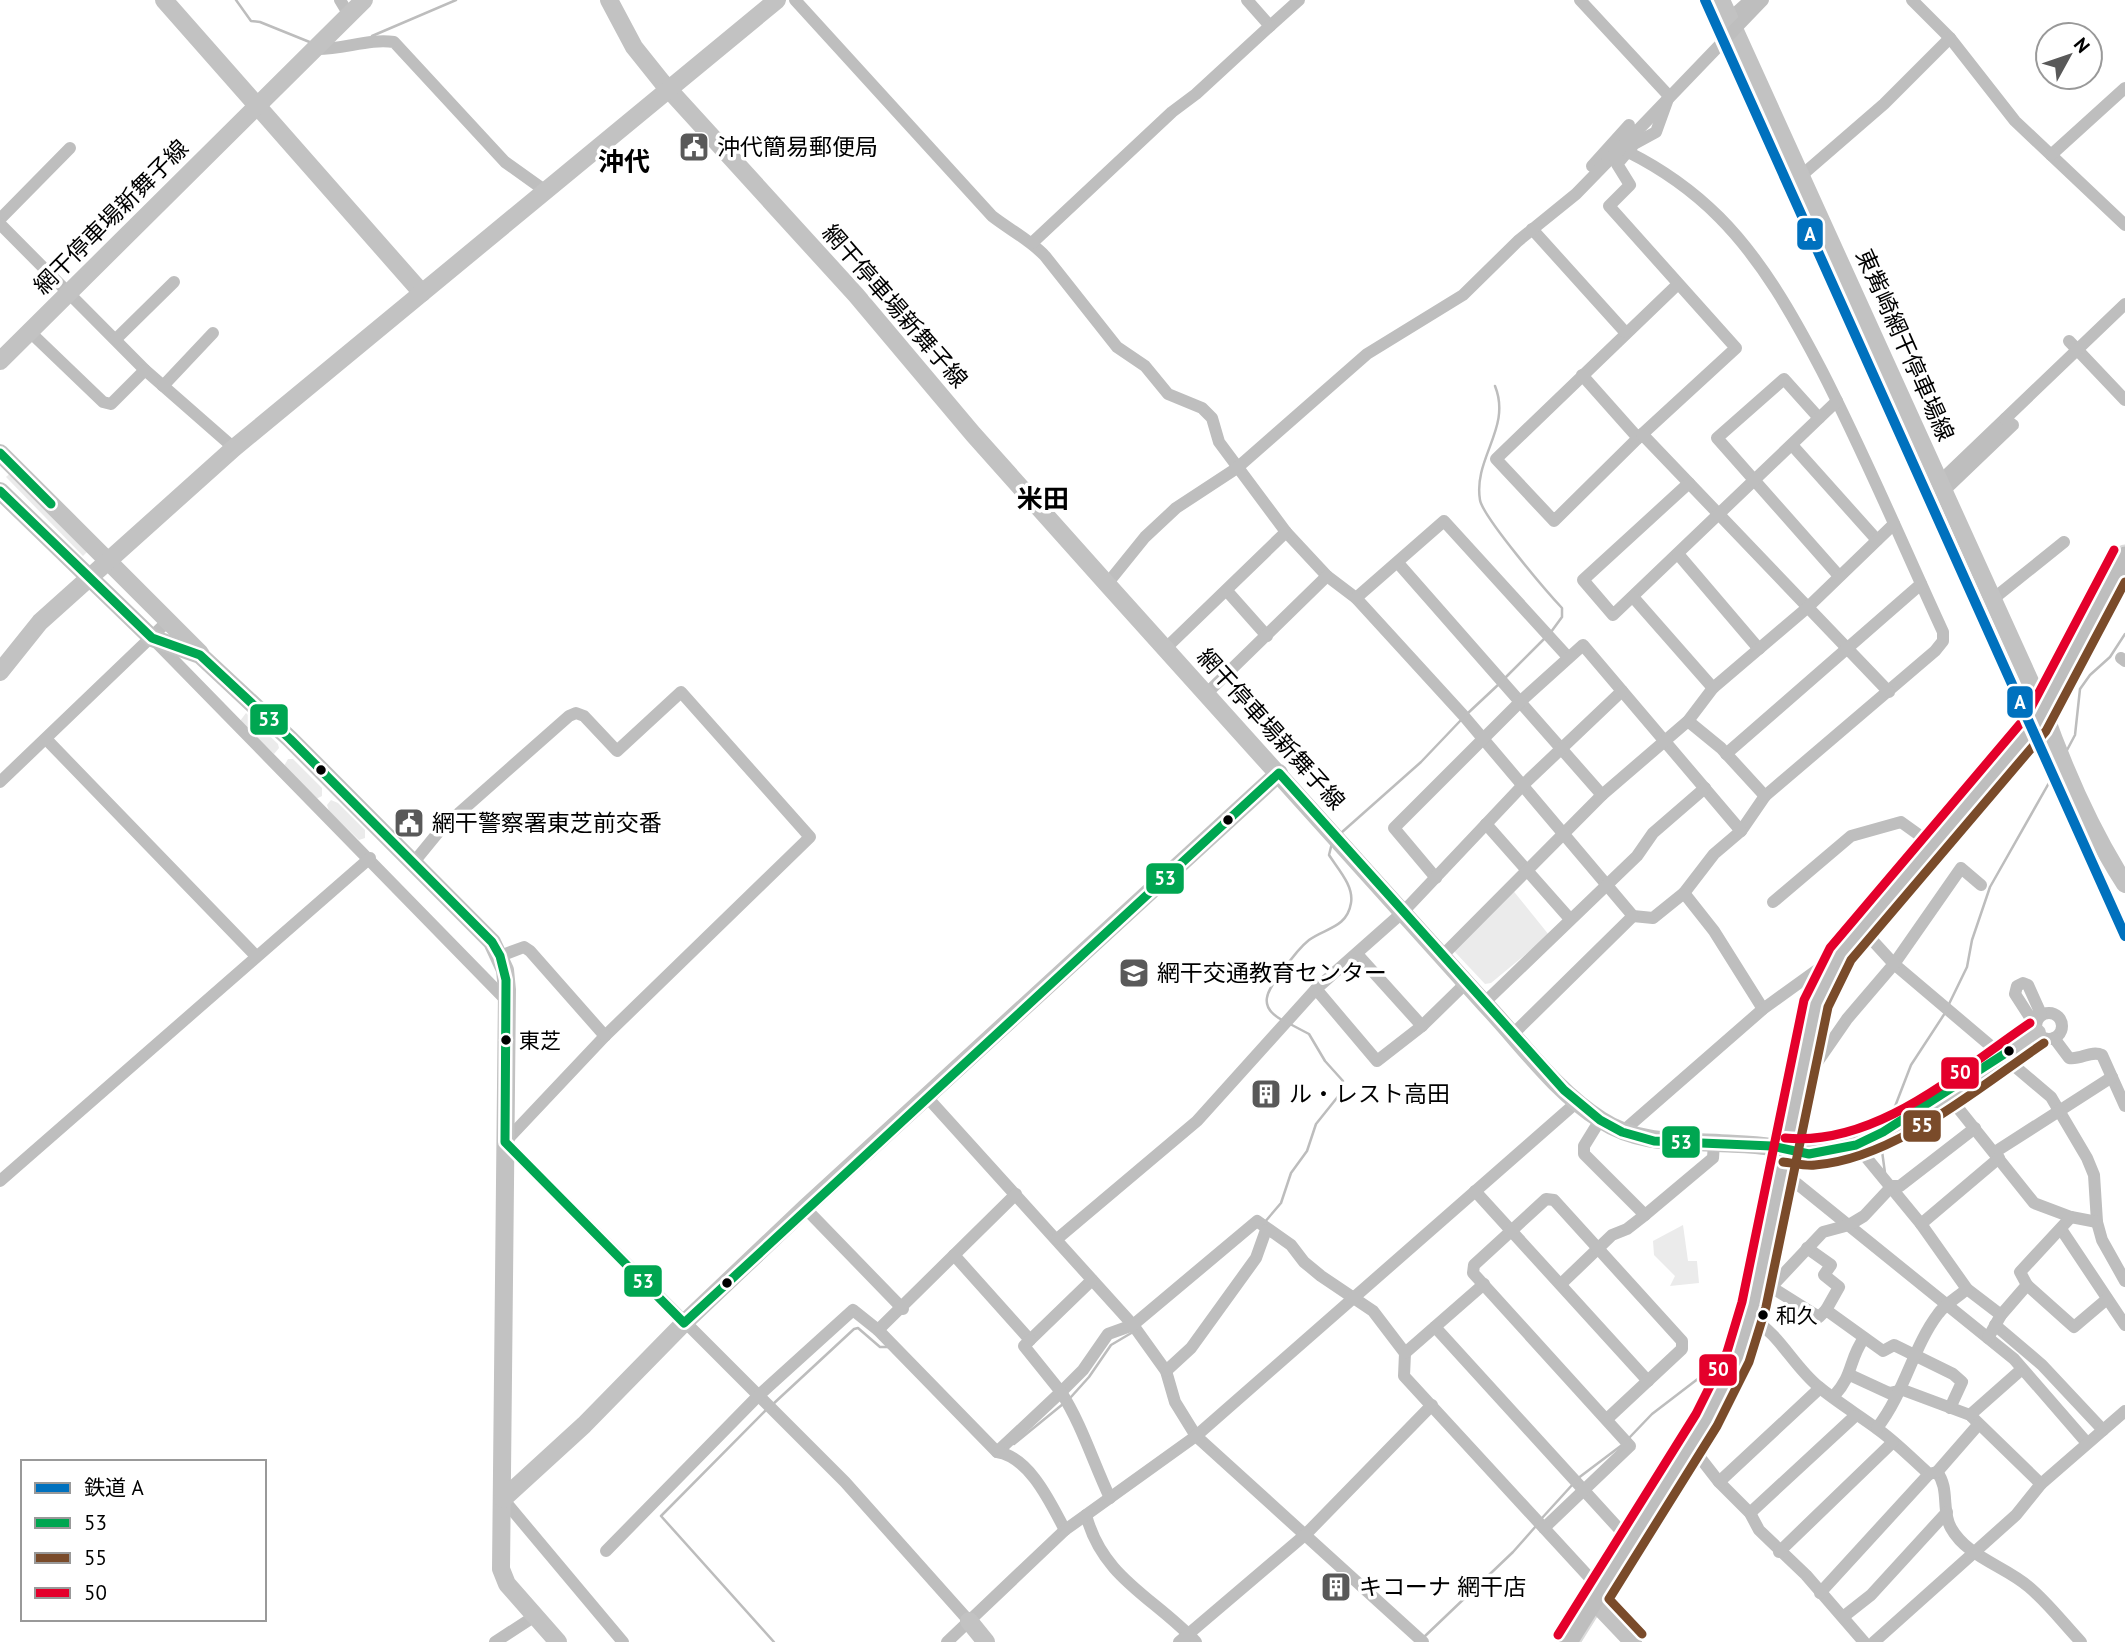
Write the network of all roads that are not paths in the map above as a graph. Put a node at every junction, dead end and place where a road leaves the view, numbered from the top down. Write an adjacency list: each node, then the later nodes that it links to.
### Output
1 (164, 0): 20 (street)
2 (364, 0): 13 (street, 網干停車場新舞子線)
3 (609, 0): 19 (street, 網干停車場新舞子線)
4 (777, 0): 19 (street)
5 (795, 0): 30 (street)
6 (1247, 0): 15 (street)
7 (1299, 0): 15 (street)
8 (1580, 0): 23 (street)
9 (1721, 0): 14 (street, 東觜崎網干停車場線)
10 (1750, 0): 14 (street)
11 (1763, 0): 29 (street, bridge)
12 (1912, 0): 16 (street)
13 (344, 7): 17 (street, 網干停車場新舞子線)
14 (1730, 18): 25 (street, 東觜崎網干停車場線)
15 (1270, 26): 30 (street)
16 (1950, 38): 24 (street); 25 (street)
17 (315, 49): 20 (street, 網干停車場新舞子線); 26 (street)
18 (2125, 88): 24 (street)
19 (669, 90): 26 (street); 69 (street, 網干停車場新舞子線)
20 (257, 108): 33 (street, 網干停車場新舞子線); 34 (street)
21 (1629, 125): 29 (street)
22 (70, 148): 27 (street)
23 (1628, 152): 32 (street); 46 (street)
24 (2050, 155): 28 (street)
25 (1802, 175): 55 (street, 東觜崎網干停車場線)
26 (547, 192): 34 (street)
27 (0, 221): 33 (street)
28 (2125, 225)
29 (1532, 229): 37 (street); 52 (street)
30 (1032, 243): 52 (street)
31 (174, 282): 39 (street)
32 (1678, 284): 37 (street); 48 (street)
33 (69, 293): 36 (street, 網干停車場新舞子線); 39 (street)
34 (422, 293): 50 (street)
35 (2125, 304): 40 (street)
36 (30, 332): 41 (street, 網干停車場新舞子線); 42 (street)
37 (1625, 332): 43 (street)
38 (213, 333): 44 (street)
39 (116, 339): 42 (street)
40 (2074, 346): 45 (street); 55 (street)
41 (0, 361)
42 (145, 370): 44 (street)
43 (1582, 375): 48 (street); 48 (street)
44 (163, 386): 50 (street)
45 (2125, 400)
46 (1837, 401): 47 (street); 58 (street)
47 (1819, 418): 49 (street); 53 (street)
48 (1640, 436): 54 (street)
49 (1792, 445): 53 (street); 60 (street)
50 (234, 448): 64 (street)
51 (0, 453): 64 (street)
52 (1237, 468): 59 (street); 69 (street)
53 (1754, 481): 57 (street); 67 (street)
54 (1689, 483): 57 (street); 72 (street)
55 (1941, 487): 74 (street, 東觜崎網干停車場線)
56 (0, 491): 68 (street)
57 (1720, 515): 62 (street); 75 (street)
58 (1894, 524): 60 (street); 70 (street)
59 (1286, 532): 66 (street); 71 (street)
60 (1877, 540): 67 (street)
61 (2064, 542): 74 (street)
62 (1678, 554): 72 (street); 81 (street)
63 (2125, 556): 90 (main road)
64 (107, 560): 68 (street); 76 (street)
65 (1398, 563): 73 (street); 82 (street); 89 (street)
66 (1327, 576): 73 (street); 77 (street)
67 (1839, 576): 75 (street)
68 (88, 578): 78 (street); 83 (street)
69 (1107, 584): 80 (street, 網干停車場新舞子線)
70 (1921, 584): 79 (street); 87 (street)
71 (1227, 591): 77 (street); 80 (street)
72 (1633, 597): 85 (street)
73 (1356, 598): 93 (street)
74 (1993, 599): 90 (street, 東觜崎網干停車場線)
75 (1807, 608): 79 (street); 81 (street)
76 (169, 620): 78 (street); 84 (street)
77 (1267, 636): 88 (street)
78 (152, 638): 84 (street); 92 (street); 107 (street)
79 (1849, 647): 87 (street); 96 (street)
80 (1166, 649): 88 (street, 網干停車場新舞子線)
81 (1759, 649): 85 (street)
82 (1567, 656): 86 (street); 89 (street)
83 (0, 672)
84 (219, 674): 108 (street)
85 (1713, 688): 91 (street)
86 (1622, 691): 94 (street); 95 (street)
87 (1889, 692): 102 (street)
88 (1206, 694): 97 (street, 網干停車場新舞子線)
89 (1522, 700): 93 (street); 95 (street)
90 (2043, 710): 106 (main road); 112 (street, 東觜崎網干停車場線)
91 (1688, 721): 94 (street); 96 (street)
92 (47, 740): 98 (street); 123 (street)
93 (1485, 740): 99 (street); 110 (street)
94 (1664, 740): 100 (street); 101 (street)
95 (1562, 749): 99 (street); 101 (street)
96 (1726, 754): 102 (street)
97 (1279, 773): 116 (street, 網干停車場新舞子線); 139 (street)
98 (2, 782)
99 (1522, 786): 103 (street); 105 (street)
100 (1705, 788): 104 (street); 111 (street)
101 (1602, 795): 105 (street)
102 (1765, 796): 104 (street)
103 (1486, 824): 109 (street); 110 (street)
104 (1741, 831): 114 (street)
105 (1564, 833): 109 (street); 111 (street)
106 (1933, 845): 115 (street); 119 (main road)
107 (370, 859): 123 (street); 128 (street)
108 (414, 862): 124 (street); 134 (street)
109 (1526, 870): 118 (street); 122 (street)
110 (1436, 878): 116 (street)
111 (1607, 883): 117 (street); 118 (street)
112 (2125, 884)
113 (1982, 885): 125 (street)
114 (1684, 893): 117 (street); 130 (street)
115 (1773, 902)
116 (1403, 912): 121 (street); 122 (street, 網干停車場新舞子線)
117 (1633, 916): 133 (street)
118 (1570, 919): 129 (street)
119 (1862, 929): 120 (main road); 125 (street)
120 (1841, 953): 130 (street); 137 (main road)
121 (1357, 954): 127 (street); 131 (street)
122 (1443, 955): 126 (street, 網干停車場新舞子線)
123 (256, 956): 152 (street)
124 (500, 956): 128 (street); 134 (street)
125 (1894, 964): 135 (street); 137 (street)
126 (1466, 983): 129 (street, 網干停車場新舞子線); 131 (street)
127 (1315, 989): 131 (street); 165 (street)
128 (506, 1000): 146 (street)
129 (1485, 1003): 133 (street, 網干停車場新舞子線)
130 (1763, 1009): 145 (street)
131 (1422, 1026)
132 (2042, 1028): 135 (street, 網干停車場新舞子線); 136 (street)
133 (1513, 1034): 140 (street, 網干停車場新舞子線)
134 (604, 1036): 146 (street)
135 (2000, 1057): 138 (street, 網干停車場新舞子線); 142 (street)
136 (2112, 1077): 141 (street); 142 (street)
137 (1796, 1093): 149 (main road)
138 (1946, 1093): 144 (street); 148 (street, 網干停車場新舞子線)
139 (926, 1096): 155 (street); 156 (street)
140 (1577, 1102): 143 (street, 網干停車場新舞子線); 154 (street)
141 (2125, 1106)
142 (2058, 1109): 150 (street); 160 (street)
143 (1600, 1120): 145 (street, 網干停車場新舞子線); 157 (street)
144 (1976, 1128): 150 (street); 153 (street)
145 (1622, 1132): 147 (street, 網干停車場新舞子線)
146 (505, 1142): 183 (street); 220 (street)
147 (1714, 1143): 149 (street, 網干停車場新舞子線); 157 (street)
148 (1856, 1145): 149 (street, 網干停車場新舞子線); 153 (street)
149 (1784, 1150): 151 (main road)
150 (1997, 1155): 158 (street); 161 (street)
151 (1780, 1170): 159 (street); 181 (main road)
152 (0, 1181)
153 (1888, 1182): 159 (street); 161 (street)
154 (1475, 1191): 164 (street); 176 (street)
155 (1016, 1194): 165 (street); 168 (street)
156 (805, 1208): 179 (street); 183 (street)
157 (1645, 1215): 167 (street)
158 (2071, 1217): 160 (street); 163 (street)
159 (1844, 1222): 166 (street); 178 (street)
160 (2096, 1222): 170 (street)
161 (1921, 1224): 175 (street)
162 (1263, 1227): 176 (street); 186 (street); 194 (street)
163 (2061, 1229): 173 (street); 177 (street)
164 (1512, 1231): 167 (street); 171 (street); 172 (street)
165 (1058, 1239): 169 (street)
166 (1807, 1248): 174 (street); 180 (street)
167 (1599, 1250): 172 (street); 196 (street)
168 (954, 1255): 179 (street); 190 (street)
169 (1092, 1280): 186 (street); 190 (street)
170 (2125, 1281)
171 (1484, 1284): 185 (street); 206 (street)
172 (1561, 1284): 196 (street)
173 (2027, 1285): 177 (street); 182 (street)
174 (1771, 1287): 180 (street); 181 (street)
175 (1967, 1289): 178 (street); 182 (street)
176 (1351, 1298): 191 (street); 210 (street)
177 (2107, 1298): 184 (street)
178 (1948, 1305): 189 (street); 192 (street)
179 (903, 1309): 187 (street)
180 (1826, 1310): 188 (street)
181 (1753, 1311): 197 (street); 213 (main road)
182 (1998, 1320): 189 (street); 209 (street)
183 (684, 1323): 199 (street); 220 (street)
184 (2125, 1325)
185 (1435, 1327): 191 (street); 218 (street)
186 (1135, 1328): 194 (street); 201 (street)
187 (878, 1330): 199 (street); 214 (street)
188 (1864, 1338): 192 (street); 195 (street)
189 (1989, 1338): 193 (street)
190 (1030, 1340): 201 (street)
191 (1405, 1353): 202 (street)
192 (1917, 1355): 198 (street); 203 (street)
193 (2022, 1369): 207 (street); 212 (street)
194 (1166, 1371): 210 (street)
195 (1850, 1375): 198 (street); 200 (street)
196 (1647, 1381): 206 (street)
197 (1820, 1388): 200 (street); 216 (street)
198 (1903, 1390): 203 (street); 208 (street)
199 (758, 1396): 228 (street); 235 (street)
200 (1833, 1396): 205 (street)
201 (1065, 1398): 214 (street); 219 (street)
202 (1432, 1405): 224 (street); 226 (street)
203 (1950, 1408): 207 (street)
204 (2125, 1411): 209 (street)
205 (1855, 1416): 208 (street); 222 (street)
206 (1607, 1419): 218 (street)
207 (1974, 1420): 215 (street); 217 (street)
208 (1877, 1428): 211 (street)
209 (2103, 1430): 212 (street)
210 (1196, 1436): 219 (street); 226 (street)
211 (1893, 1443): 215 (street); 229 (street)
212 (2087, 1443): 217 (street)
213 (1692, 1446): 216 (street); 227 (main road)
214 (997, 1452): 225 (street)
215 (1933, 1473): 221 (street); 231 (street)
216 (1719, 1482): 222 (street)
217 (2041, 1483): 230 (street)
218 (1583, 1490): 224 (street); 227 (street)
219 (1110, 1498): 223 (street)
220 (503, 1499): 233 (street); 239 (street)
221 (1947, 1512): 230 (street); 234 (street)
222 (1750, 1513): 229 (street)
223 (1086, 1515): 225 (street); 236 (street)
224 (1544, 1528): 232 (street)
225 (1065, 1530): 235 (street)
226 (1306, 1534): 236 (street); 242 (street)
227 (1631, 1542): 232 (main road)
228 (606, 1551)
229 (1779, 1552): 231 (street)
230 (1975, 1554): 246 (street); 247 (street)
231 (1820, 1593): 234 (street)
232 (1598, 1595): 243 (main road); 244 (street)
233 (535, 1616): 237 (street); 238 (street)
234 (1843, 1617): 245 (street)
235 (969, 1621): 240 (street); 241 (street)
236 (1187, 1639)
237 (495, 1642)
238 (558, 1642)
239 (624, 1642)
240 (947, 1642)
241 (986, 1642)
242 (1423, 1642)
243 (1568, 1642)
244 (1633, 1642)
245 (1864, 1642)
246 (1874, 1642)
247 (2081, 1642)

